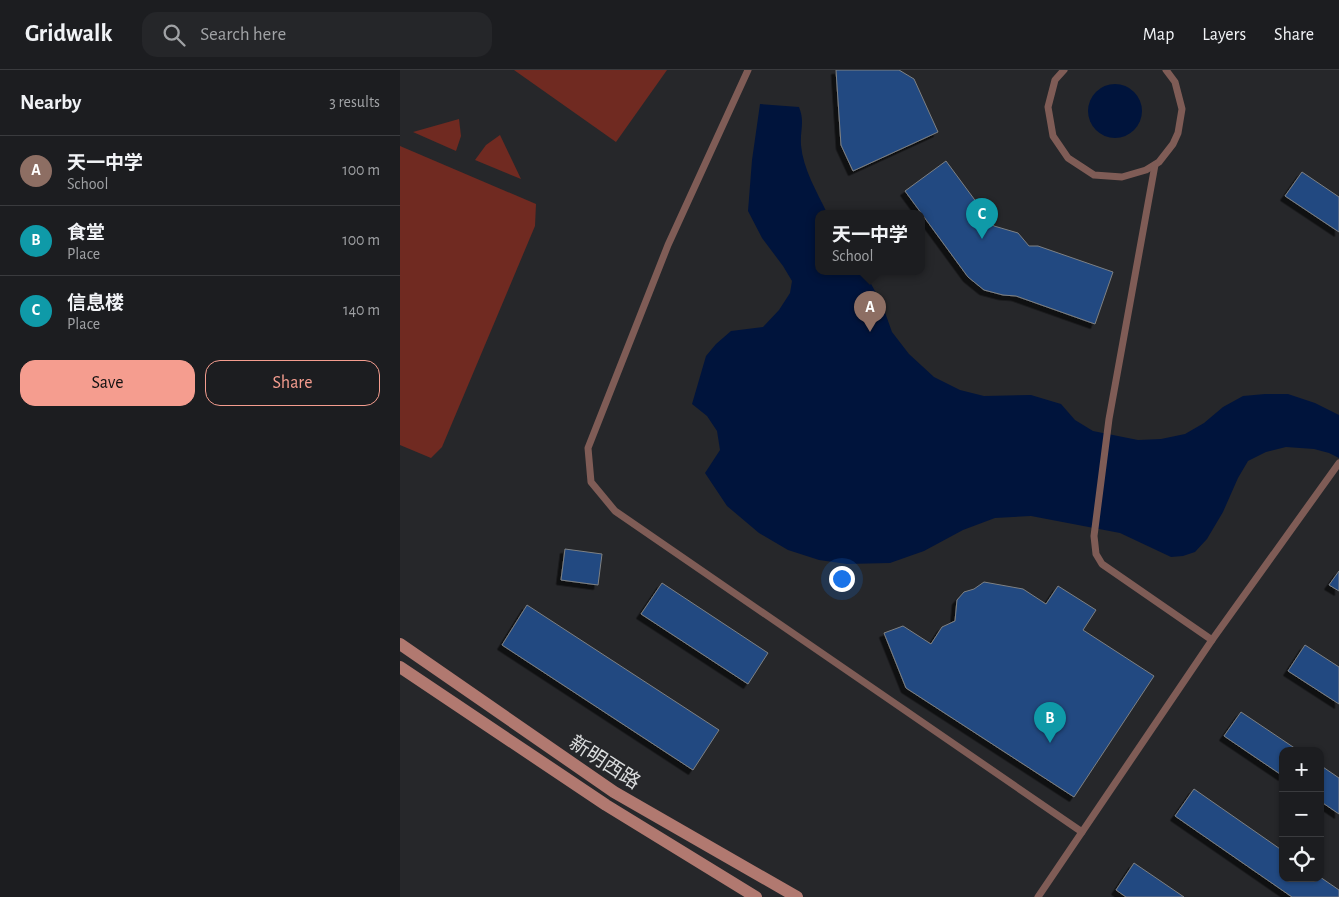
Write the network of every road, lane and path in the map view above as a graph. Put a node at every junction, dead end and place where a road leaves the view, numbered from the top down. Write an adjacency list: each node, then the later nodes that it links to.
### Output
1 (748, 70): 9 (lane)
2 (1064, 70): 4 (lane)
3 (1170, 72): 4 (lane)
4 (1154, 165): 6 (lane)
5 (1339, 463): 6 (lane)
6 (1212, 640): 9 (lane)
7 (400, 644): 11 (street, 新明西路)
8 (400, 667): 10 (street, 新明西路)
9 (1082, 832): 12 (lane)
10 (756, 897)
11 (797, 897)
12 (1038, 897)

